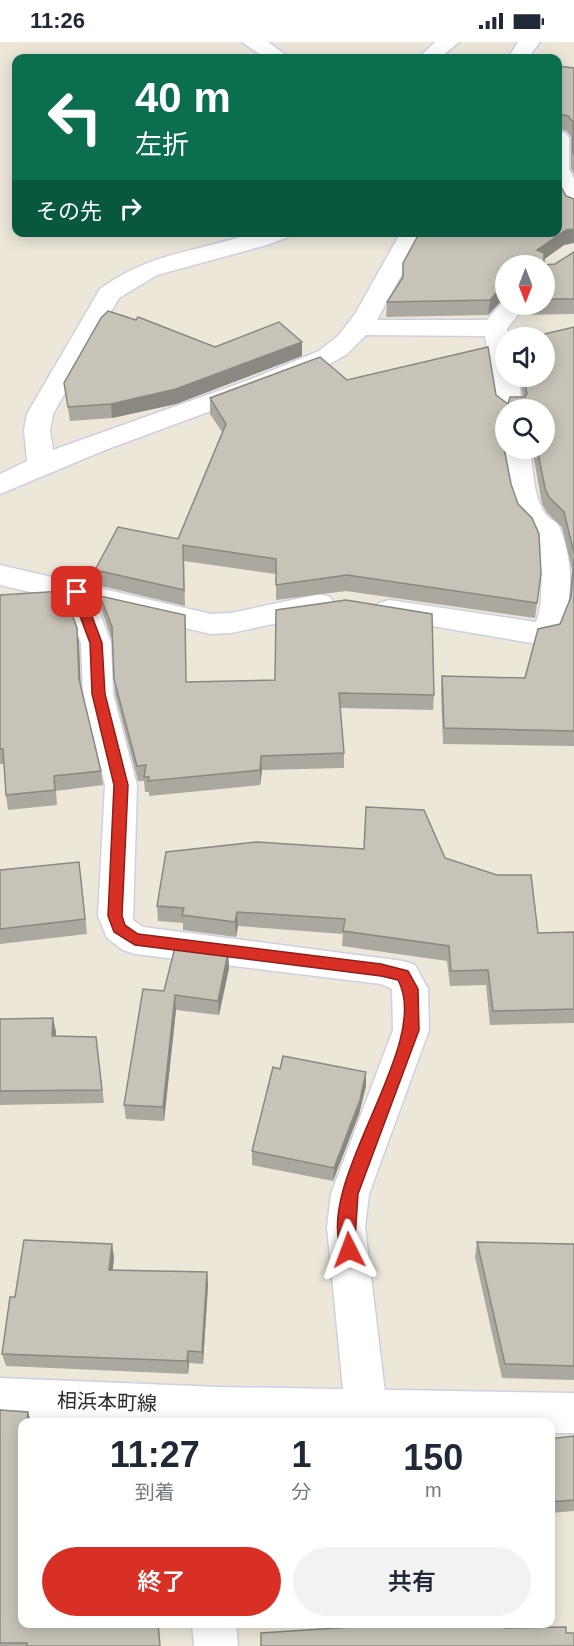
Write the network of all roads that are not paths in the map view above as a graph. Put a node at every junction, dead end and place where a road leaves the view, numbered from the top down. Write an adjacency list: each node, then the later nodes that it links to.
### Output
1 (253, 42): 3 (street)
2 (448, 42): 4 (street)
3 (272, 54)
4 (433, 54)
5 (562, 178): 6 (street)
6 (574, 205)
7 (260, 237): 14 (street)
8 (410, 237): 10 (street)
9 (505, 315): 11 (street)
10 (358, 327): 11 (street); 14 (street)
11 (494, 328): 12 (street)
12 (508, 399)
13 (518, 459): 17 (street)
14 (41, 464): 15 (street)
15 (0, 485)
16 (0, 575): 17 (street)
17 (77, 592): 19 (street)
18 (0, 1398): 21 (street, 相浜本町線)
19 (366, 1409): 20 (street, 相浜本町線); 21 (street, 相浜本町線)
20 (574, 1413)
21 (218, 1414)
22 (214, 1628): 23 (street)
23 (216, 1646)

